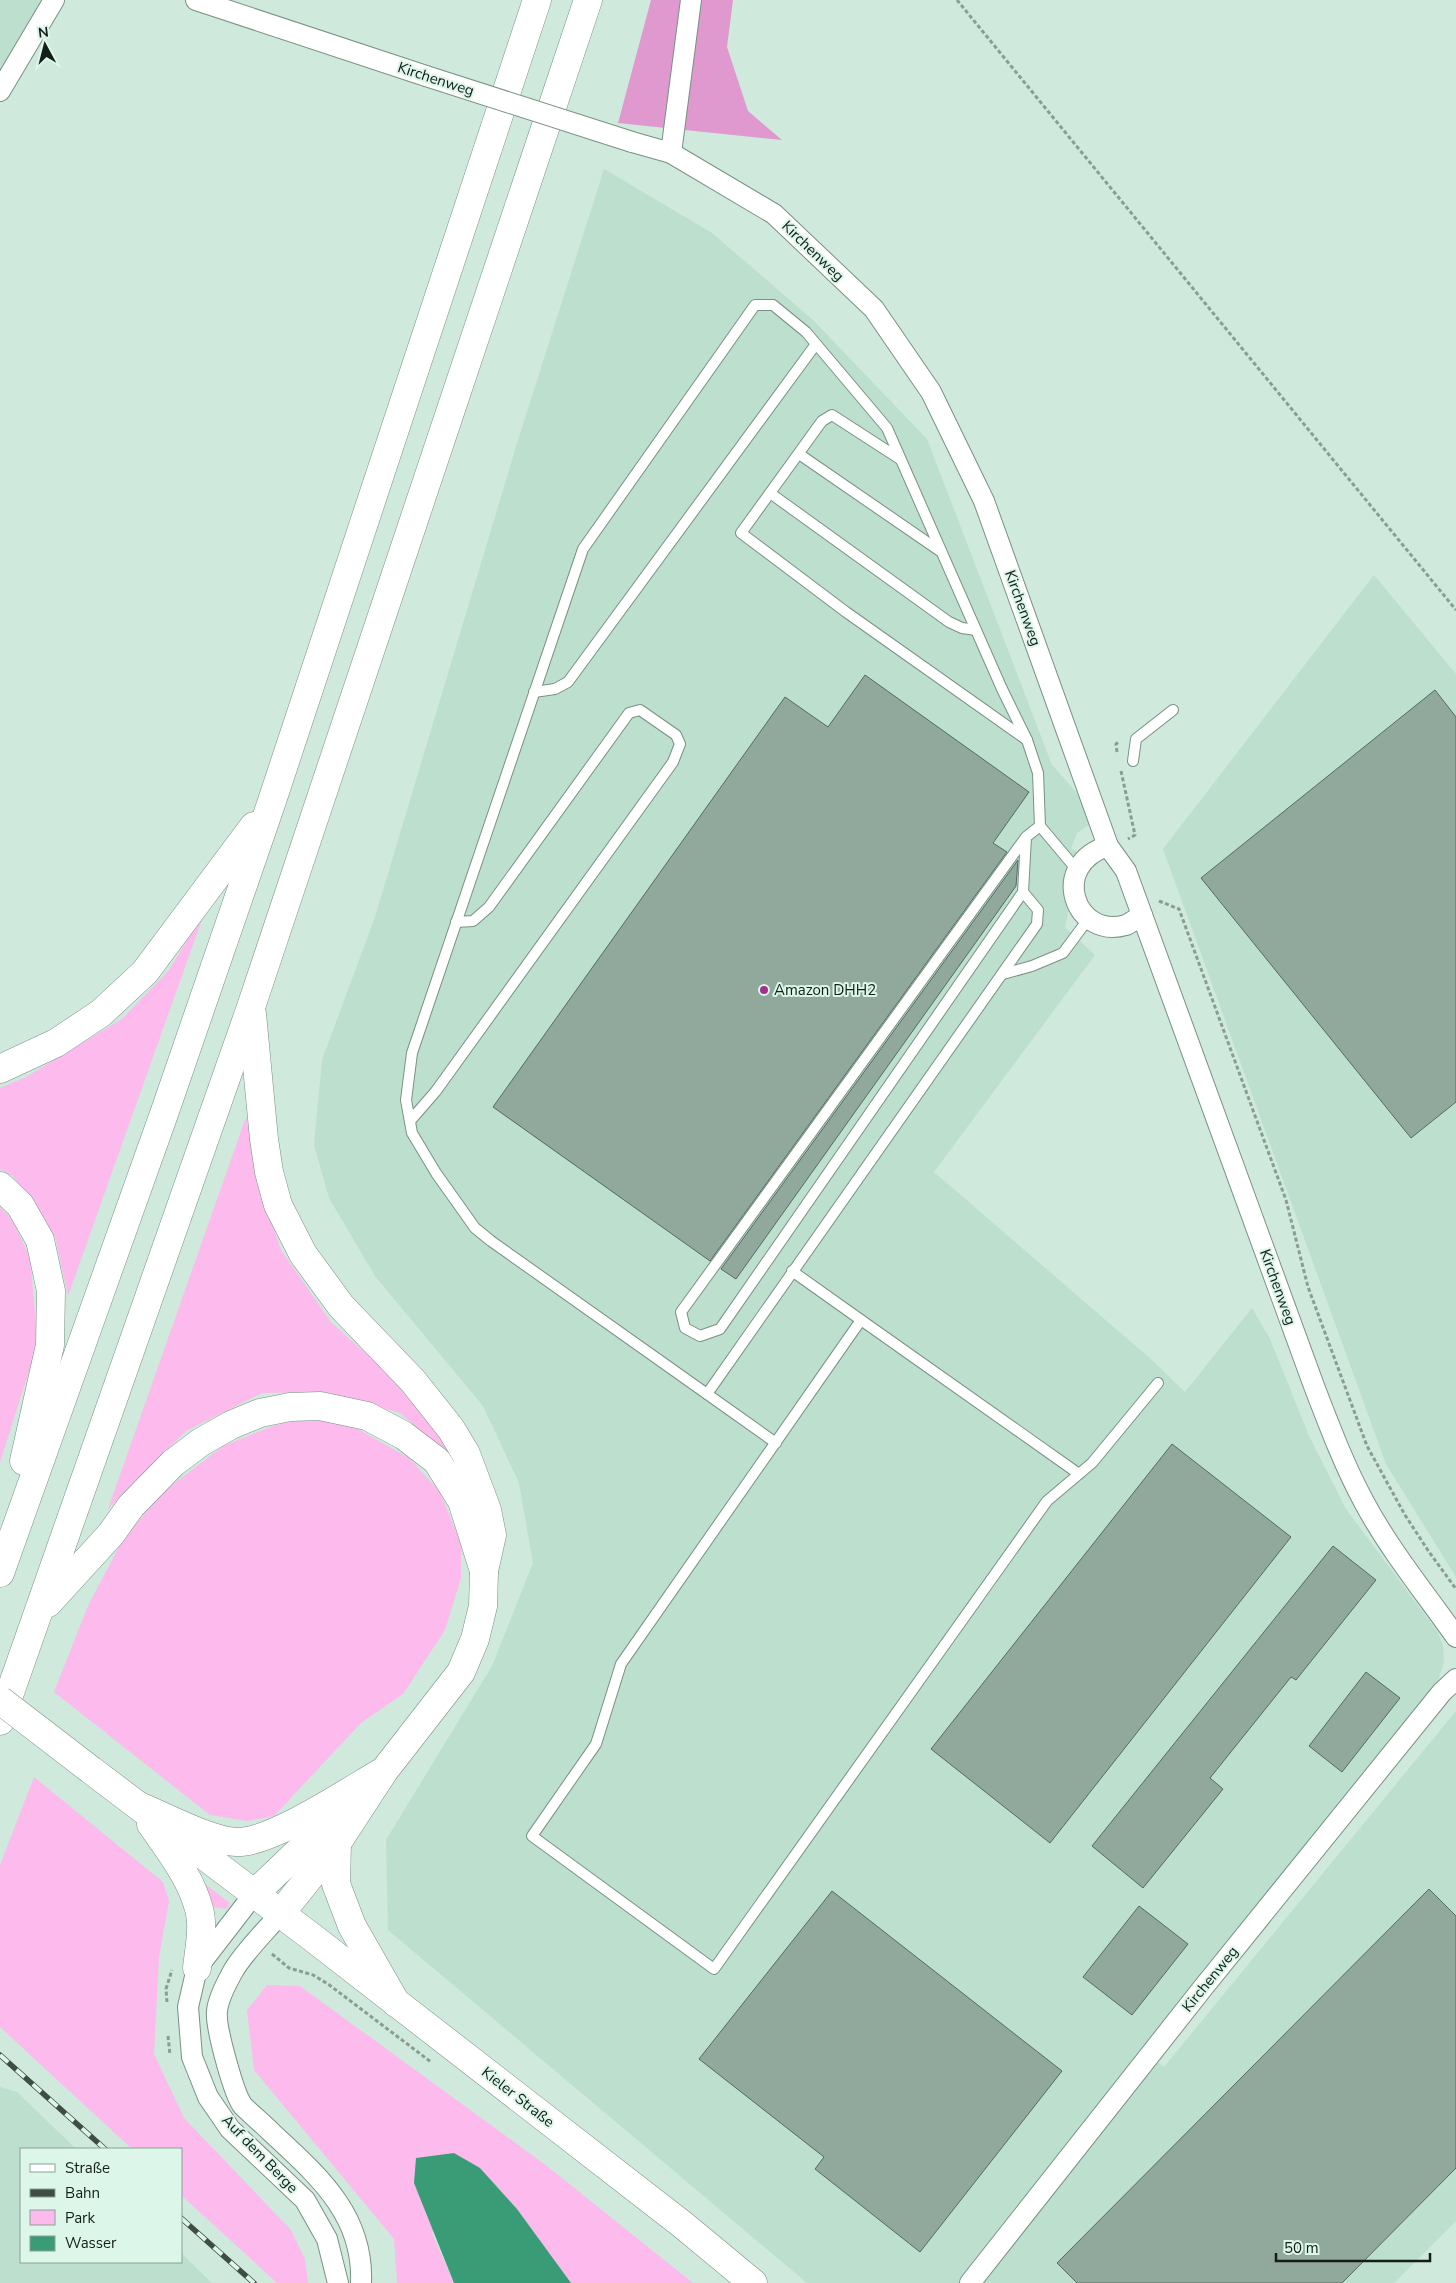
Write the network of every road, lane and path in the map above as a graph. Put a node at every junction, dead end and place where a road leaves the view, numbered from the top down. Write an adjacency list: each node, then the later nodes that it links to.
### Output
1 (54, 0): 7 (street)
2 (196, 0): 8 (street, Kirchenweg, bridge)
3 (537, 0): 20 (main road)
4 (588, 0): 31 (main road)
5 (691, 0): 8 (street)
6 (957, 0): 14 (path)
7 (0, 90)
8 (671, 153): 23 (street, Kirchenweg)
9 (816, 344): 11 (lane); 16 (lane); 16 (lane)
10 (799, 454): 11 (lane); 12 (lane); 13 (lane)
11 (900, 459): 13 (lane)
12 (770, 494): 15 (lane); 18 (lane)
13 (941, 551): 15 (lane)
14 (1456, 610)
15 (976, 630): 18 (lane)
16 (534, 692): 29 (lane)
17 (1173, 710): 19 (lane)
18 (1027, 740): 21 (lane)
19 (1133, 761)
20 (271, 804): 32 (main road); 43 (main road)
21 (1040, 826): 22 (lane); 24 (lane)
22 (1026, 837): 26 (lane); 26 (lane)
23 (1108, 846): 24 (street); 25 (street, Kirchenweg)
24 (1077, 870): 28 (street)
25 (1133, 890): 27 (street, Kirchenweg); 44 (path)
26 (1023, 892): 30 (lane)
27 (1142, 915): 28 (street); 46 (street, Kirchenweg)
28 (1089, 918): 30 (lane)
29 (456, 922): 33 (lane); 33 (lane)
30 (1003, 974): 35 (lane)
31 (251, 1007): 42 (main road); 45 (main road)
32 (0, 1070)
33 (410, 1120): 38 (lane)
34 (0, 1186): 41 (main road)
35 (792, 1271): 36 (lane); 38 (lane)
36 (861, 1320): 39 (lane); 40 (lane)
37 (1158, 1383): 40 (lane)
38 (707, 1394): 39 (lane)
39 (776, 1443): 40 (lane)
40 (1079, 1474)
41 (0, 1567)
42 (484, 1571): 45 (main road); 50 (main road)
43 (0, 1573)
44 (1456, 1588)
45 (40, 1611): 49 (main road)
46 (1456, 1637)
47 (1456, 1679): 62 (street, Kirchenweg)
48 (0, 1700): 51 (main road, bridge)
49 (0, 1722)
50 (384, 1771): 51 (main road); 52 (main road); 53 (main road)
51 (139, 1806): 53 (main road, Kieler Straße); 56 (main road)
52 (337, 1843): 54 (main road); 57 (main road)
53 (254, 1894): 54 (main road, Kieler Straße); 56 (street, Auf dem Berge)
54 (280, 1914): 55 (street, Auf dem Berge); 57 (main road, Kieler Straße)
55 (256, 1942): 58 (path); 60 (street, Auf dem Berge)
56 (197, 1968): 59 (street, Auf dem Berge)
57 (396, 2003): 61 (main road, Kieler Straße)
58 (436, 2066)
59 (338, 2283)
60 (361, 2283)
61 (753, 2283)
62 (970, 2283)

